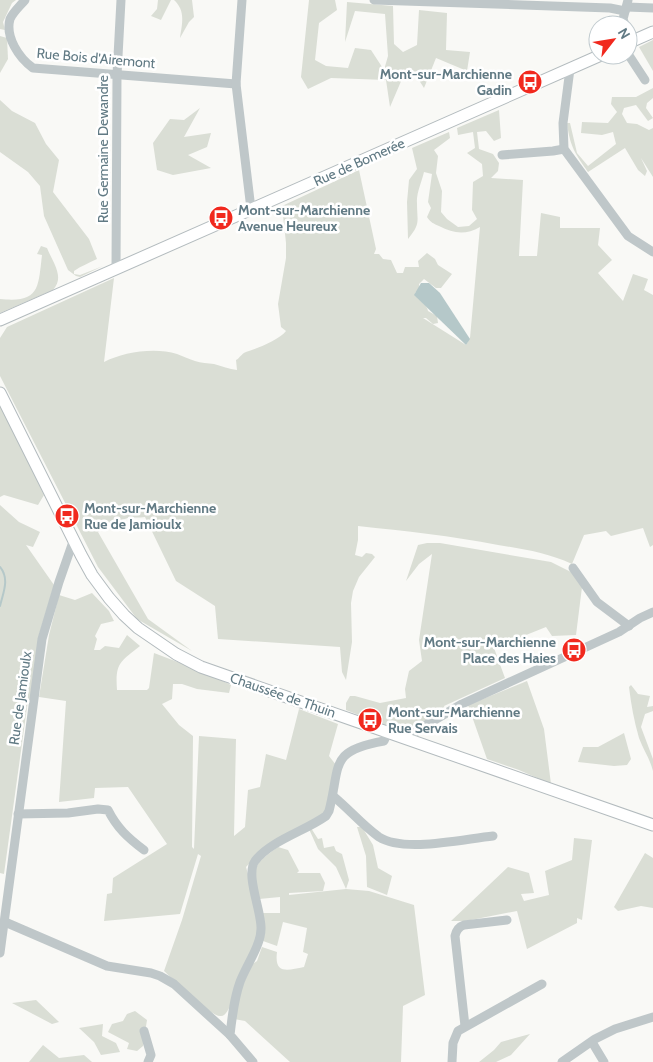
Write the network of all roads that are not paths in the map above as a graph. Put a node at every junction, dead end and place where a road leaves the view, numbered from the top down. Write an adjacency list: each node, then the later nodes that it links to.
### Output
1 (25, 0): 12 (street, Rue Bois d'Airemont)
2 (121, 0): 12 (street, Rue Germaine Dewandre)
3 (242, 0): 14 (street)
4 (374, 0): 5 (street)
5 (626, 6): 6 (street)
6 (653, 8)
7 (653, 32): 8 (main road)
8 (638, 40)
9 (588, 61): 11 (main road, Rue de Bomerée)
10 (638, 64): 13 (street)
11 (570, 69): 15 (street); 17 (main road, Rue de Bomerée)
12 (117, 75): 14 (street, Rue Bois d'Airemont); 19 (street, Rue Germaine Dewandre)
13 (645, 80)
14 (236, 84): 17 (street)
15 (564, 149): 16 (street); 18 (street)
16 (502, 155)
17 (251, 209): 19 (main road, Rue de Bomerée)
18 (653, 252)
19 (116, 269): 20 (main road, Rue de Bomerée)
20 (0, 320)
21 (0, 393): 22 (main road, Chaussée de Thuin)
22 (74, 539): 26 (main road, Chaussée de Thuin); 29 (street, Rue de Jamioulx)
23 (573, 568): 25 (street)
24 (653, 612): 25 (street)
25 (629, 626): 27 (street)
26 (388, 732): 27 (main road, Chaussée de Thuin); 28 (street)
27 (408, 739): 30 (main road, Chaussée de Thuin)
28 (333, 796): 31 (street); 40 (street)
29 (18, 814): 32 (street); 34 (street, Rue de Jamioulx)
30 (653, 825)
31 (493, 836)
32 (144, 850)
33 (507, 920): 38 (street)
34 (5, 922): 35 (street, Rue de Jamioulx); 40 (street)
35 (0, 953)
36 (542, 984): 38 (street)
37 (653, 1017): 41 (street)
38 (465, 1026): 44 (street)
39 (144, 1031): 42 (street)
40 (230, 1035): 43 (street)
41 (592, 1042): 45 (street); 46 (street)
42 (148, 1062)
43 (253, 1062)
44 (452, 1062)
45 (562, 1062)
46 (604, 1062)

